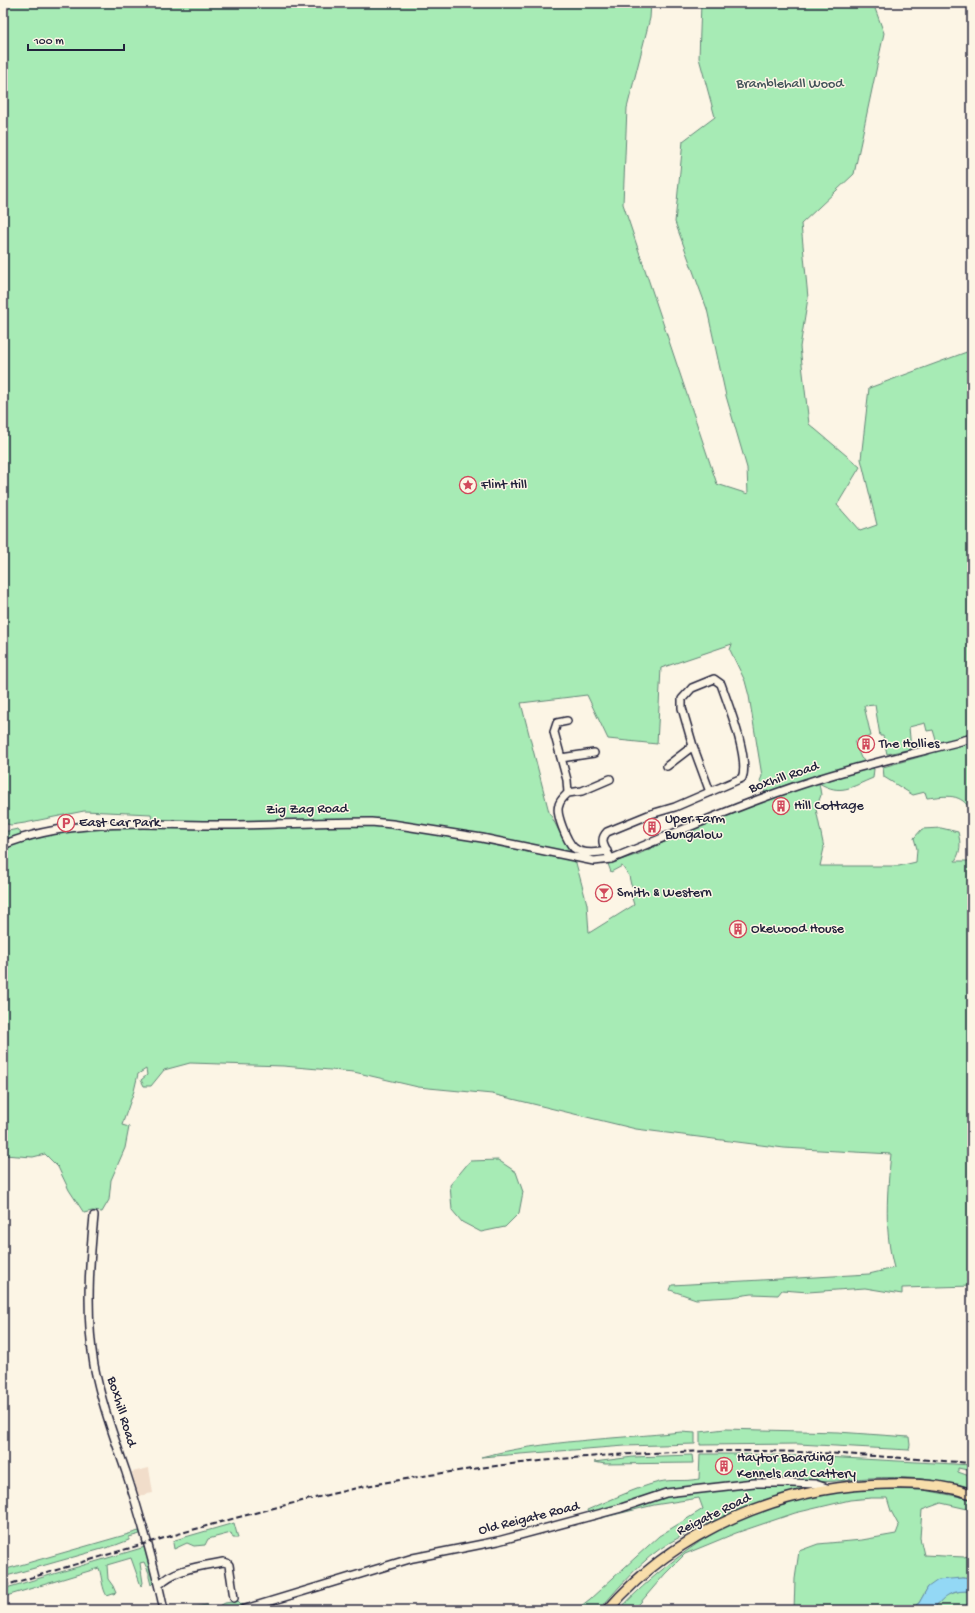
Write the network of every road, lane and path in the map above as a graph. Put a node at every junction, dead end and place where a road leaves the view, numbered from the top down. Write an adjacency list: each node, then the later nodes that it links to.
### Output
1 (567, 721): 5 (street)
2 (972, 738): 12 (street, Boxhill Road)
3 (692, 746): 6 (street); 9 (street); 9 (street)
4 (594, 753): 5 (street)
5 (561, 758): 8 (street)
6 (667, 766)
7 (610, 779): 8 (street)
8 (568, 792): 11 (street)
9 (710, 792): 11 (street)
10 (3, 845): 12 (street, Zig Zag Road)
11 (607, 851): 12 (street)
12 (611, 859)
13 (94, 1216): 16 (street, Boxhill Road)
14 (827, 1488): 15 (main road, Reigate Road); 19 (street, Old Reigate Road); 20 (main road, Reigate Road)
15 (972, 1494)
16 (159, 1586): 17 (street); 18 (street, Boxhill Road)
17 (234, 1598)
18 (164, 1610)
19 (242, 1610)
20 (608, 1610)

